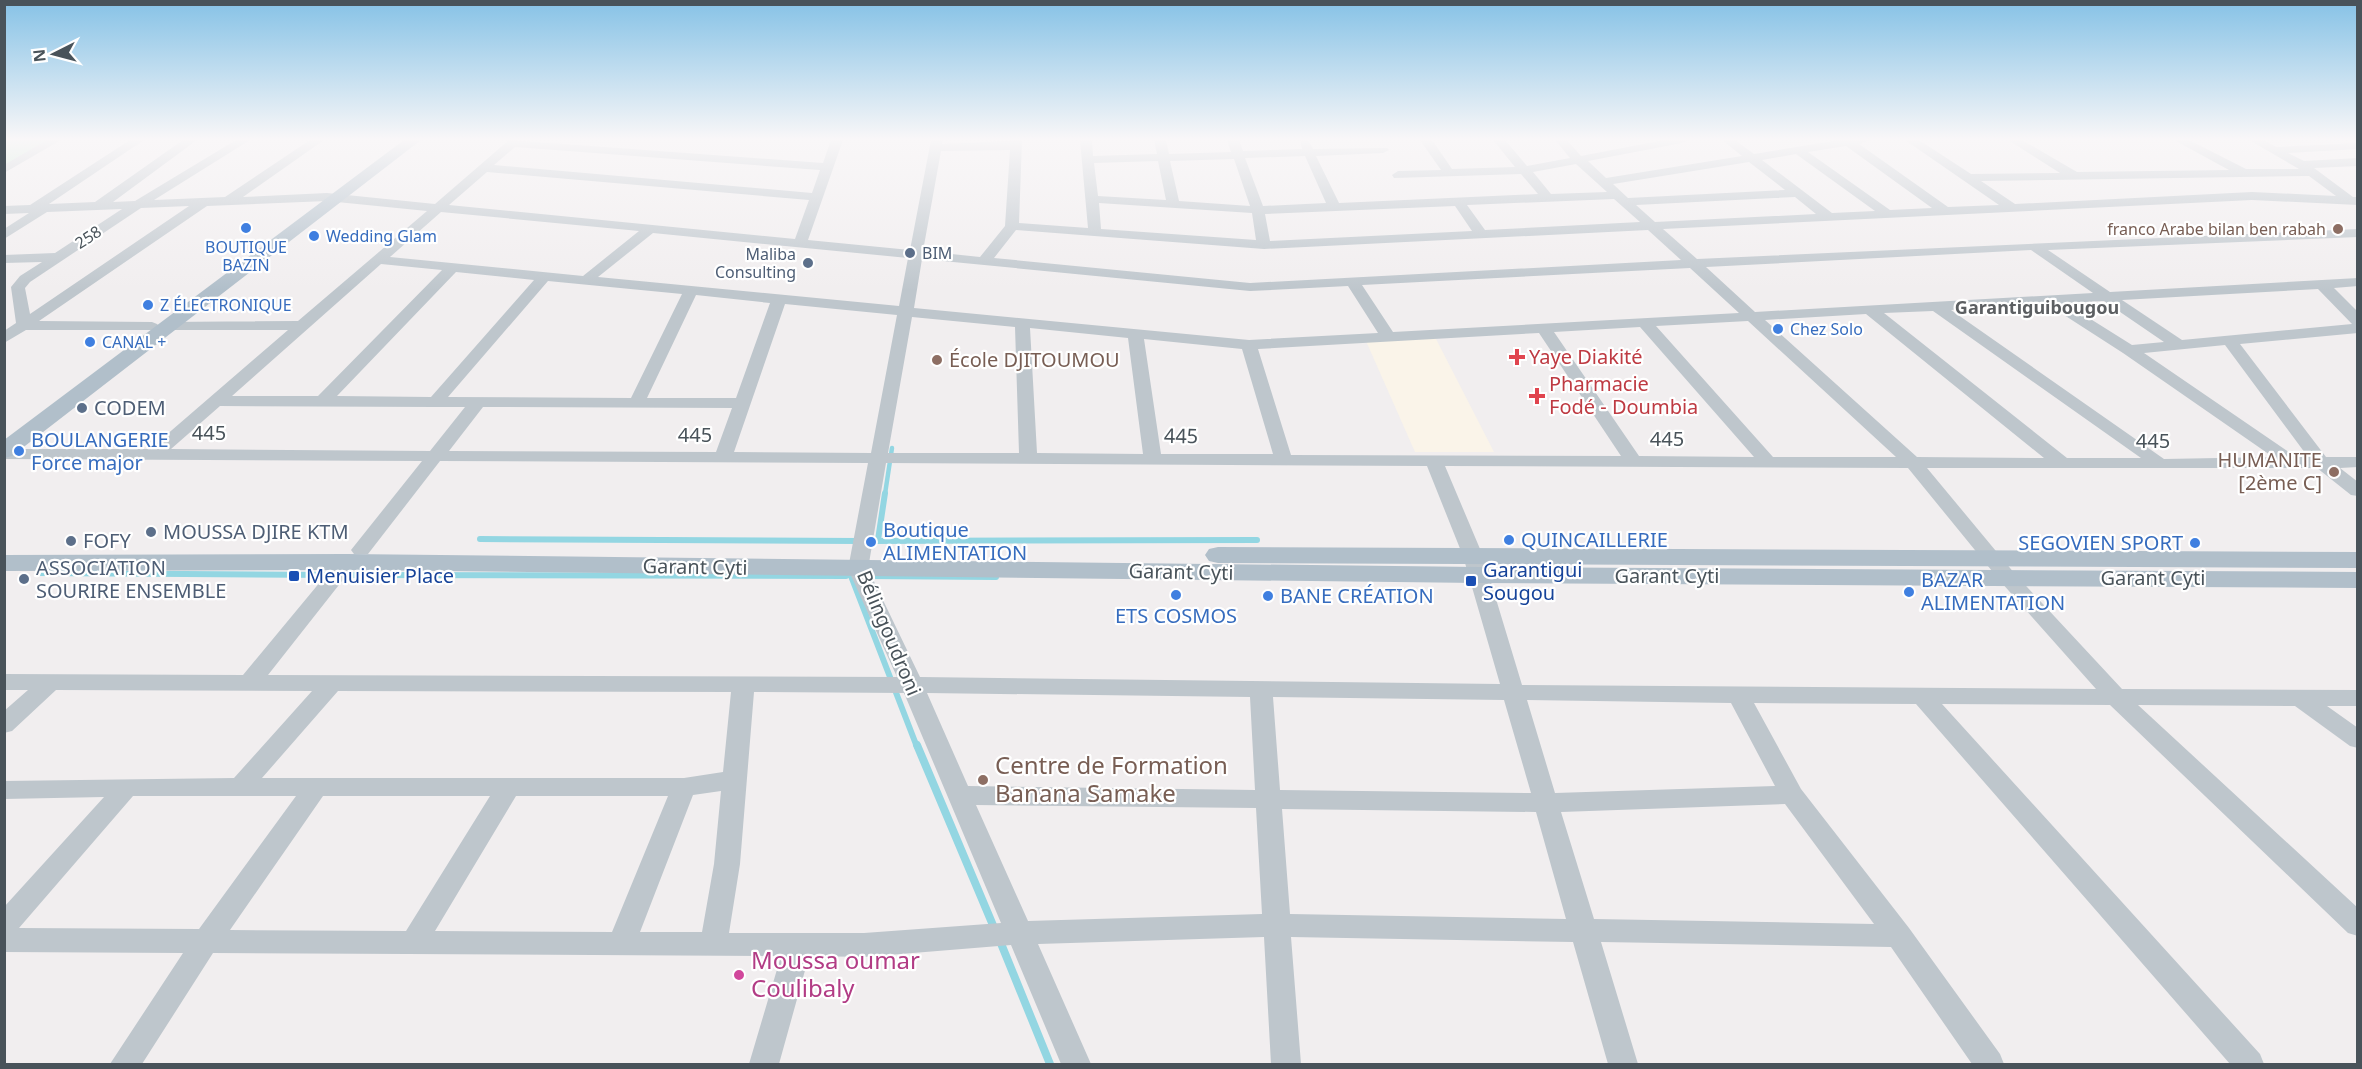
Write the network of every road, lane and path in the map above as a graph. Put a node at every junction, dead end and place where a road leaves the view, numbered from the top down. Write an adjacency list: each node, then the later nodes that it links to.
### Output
1 (66, 190): 41 (street)
2 (121, 190): 37 (street)
3 (162, 190): 36 (street, 258)
4 (244, 190): 31 (street)
5 (342, 190): 26 (main road)
6 (343, 190): 26 (main road)
7 (458, 190): 38 (street)
8 (734, 190): 27 (street)
9 (819, 190): 27 (street)
10 (928, 190): 57 (street, Bélingoudroni)
11 (1014, 190): 47 (street)
12 (1091, 190): 29 (street)
13 (1170, 190): 35 (street)
14 (1251, 190): 43 (street)
15 (1326, 190): 39 (street)
16 (1366, 190): 39 (street)
17 (1434, 190): 32 (street)
18 (1541, 190): 28 (street)
19 (1611, 190): 30 (street)
20 (1794, 190): 25 (street)
21 (1854, 190): 45 (street)
22 (1915, 190): 44 (street)
23 (1986, 190): 40 (street)
24 (2337, 190): 34 (street)
25 (1798, 193): 30 (street); 46 (street)
26 (333, 197): 31 (street); 38 (street); 82 (main road)
27 (816, 197): 54 (street)
28 (1548, 198): 30 (street); 32 (street)
29 (1092, 199): 35 (street); 50 (street)
30 (1621, 199): 48 (street)
31 (228, 201): 33 (street)
32 (1458, 201): 53 (street)
33 (204, 202): 36 (street); 80 (street)
34 (2355, 202): 40 (street)
35 (1173, 204): 43 (street)
36 (137, 205): 37 (street); 58 (street, 258)
37 (97, 207): 41 (street)
38 (438, 208): 49 (street); 60 (street)
39 (1335, 208): 43 (street)
40 (2013, 208): 44 (street)
41 (39, 209): 42 (street); 52 (street)
42 (4, 210)
43 (1258, 210): 55 (street)
44 (1946, 212): 45 (street)
45 (1889, 214): 46 (street)
46 (1830, 218): 48 (street)
47 (1012, 226): 50 (street); 61 (street)
48 (1652, 226): 53 (street); 62 (street)
49 (651, 228): 54 (street); 65 (street)
50 (1095, 232): 55 (street)
51 (2358, 233): 56 (street)
52 (4, 235)
53 (1482, 235): 55 (street)
54 (800, 242): 57 (street)
55 (1264, 245)
56 (2034, 246): 62 (street); 70 (street)
57 (916, 253): 61 (street); 75 (street, Bélingoudroni)
58 (57, 257): 59 (street); 80 (street, 258)
59 (4, 259)
60 (378, 260): 63 (street); 83 (street)
61 (986, 260): 66 (street)
62 (1694, 264): 66 (street); 76 (street)
63 (453, 267): 64 (street); 94 (street)
64 (545, 276): 65 (street); 95 (street)
65 (586, 280): 69 (street)
66 (1353, 282): 87 (street)
67 (2358, 282): 68 (street)
68 (2322, 284): 70 (street); 77 (street)
69 (691, 290): 71 (street); 97 (street)
70 (2107, 296): 72 (street); 91 (street)
71 (778, 299): 75 (street); 98 (street)
72 (2049, 299): 73 (street); 92 (street)
73 (1938, 307): 74 (street); 116 (street)
74 (1870, 310): 76 (street); 115 (street)
75 (905, 311): 79 (street); 104 (street, Bélingoudroni)
76 (1751, 316): 78 (street); 114 (street)
77 (2358, 321)
78 (1644, 322): 84 (street); 110 (street)
79 (1022, 323): 86 (street); 106 (street)
80 (24, 325): 81 (street); 82 (street); 88 (street)
81 (4, 326)
82 (161, 326): 83 (street); 99 (main road); 100 (main road)
83 (302, 326): 93 (street)
84 (1543, 328): 87 (street); 109 (street)
85 (2358, 328): 89 (street)
86 (1135, 334): 90 (street); 105 (street)
87 (1388, 337): 90 (street)
88 (4, 338)
89 (2230, 341): 91 (street); 112 (street)
90 (1249, 345): 107 (street)
91 (2180, 346): 92 (street)
92 (2128, 350): 111 (street)
93 (216, 401): 94 (street); 101 (street)
94 (323, 401): 95 (street)
95 (435, 402): 96 (street)
96 (478, 402): 97 (street); 102 (street)
97 (637, 402): 98 (street)
98 (742, 403): 103 (street)
99 (4, 436)
100 (4, 452): 101 (street, 445)
101 (154, 455): 102 (street, 445)
102 (435, 456): 103 (street, 445); 119 (street)
103 (723, 458): 104 (street, 445)
104 (879, 458): 106 (street, 445); 121 (street, Bélingoudroni)
105 (1153, 458): 106 (street, 445); 107 (street, 445)
106 (1028, 459)
107 (1284, 460): 108 (street, 445)
108 (1434, 461): 109 (street, 445); 123 (street)
109 (1634, 462): 110 (street, 445)
110 (1768, 462): 114 (street, 445)
111 (2291, 462): 112 (street, 445); 116 (street, 445)
112 (2321, 462): 113 (street, 445); 117 (street)
113 (2358, 462)
114 (1913, 463): 115 (street, 445); 124 (street)
115 (2063, 464): 116 (street, 445)
116 (2160, 464)
117 (2358, 491)
118 (4, 549): 119 (main road, Garant Cyti)
119 (354, 556): 121 (main road, Garant Cyti); 122 (main road, Garant Cyti); 128 (street)
120 (2358, 560): 124 (main road, Garant Cyti)
121 (859, 561): 123 (main road, Garant Cyti); 131 (street, Bélingoudroni)
122 (4, 563)
123 (1476, 566): 124 (main road, Garant Cyti); 133 (street)
124 (2000, 568): 125 (main road, Garant Cyti); 136 (street)
125 (2358, 579)
126 (52, 681): 127 (street); 128 (street); 139 (street)
127 (4, 682)
128 (250, 682): 129 (street)
129 (332, 682): 130 (street); 143 (street)
130 (743, 684): 131 (street); 141 (street)
131 (912, 685): 132 (street); 148 (street, Bélingoudroni)
132 (1261, 689): 133 (street); 150 (street)
133 (1513, 692): 135 (street); 151 (street)
134 (1920, 694): 135 (street); 136 (street); 170 (street)
135 (1738, 695): 149 (street)
136 (2116, 697): 138 (street); 153 (street)
137 (2358, 698): 138 (street)
138 (2302, 699): 140 (street)
139 (4, 725)
140 (2358, 740)
141 (734, 780): 146 (street); 161 (street)
142 (127, 787): 143 (street); 147 (street); 154 (street)
143 (240, 787): 144 (street)
144 (316, 787): 145 (street); 159 (street)
145 (509, 787): 146 (street); 160 (street)
146 (684, 787): 162 (street)
147 (4, 790)
148 (959, 795): 150 (street); 156 (street, Bélingoudroni)
149 (1792, 795): 151 (street); 157 (street)
150 (1268, 799): 151 (street); 152 (street)
151 (1545, 802): 155 (street)
152 (1277, 925): 155 (street); 156 (street); 167 (street)
153 (2358, 925)
154 (4, 926)
155 (1583, 930): 157 (street); 168 (street)
156 (1018, 933): 163 (street); 166 (street, Bélingoudroni)
157 (1899, 936): 169 (street)
158 (4, 940): 159 (street)
159 (206, 941): 160 (street); 164 (street)
160 (414, 942): 162 (street)
161 (714, 942): 162 (street); 163 (street)
162 (621, 944)
163 (798, 945): 165 (street)
164 (125, 1065)
165 (764, 1065)
166 (1076, 1065)
167 (1286, 1065)
168 (1623, 1065)
169 (1989, 1065)
170 (2249, 1065)

